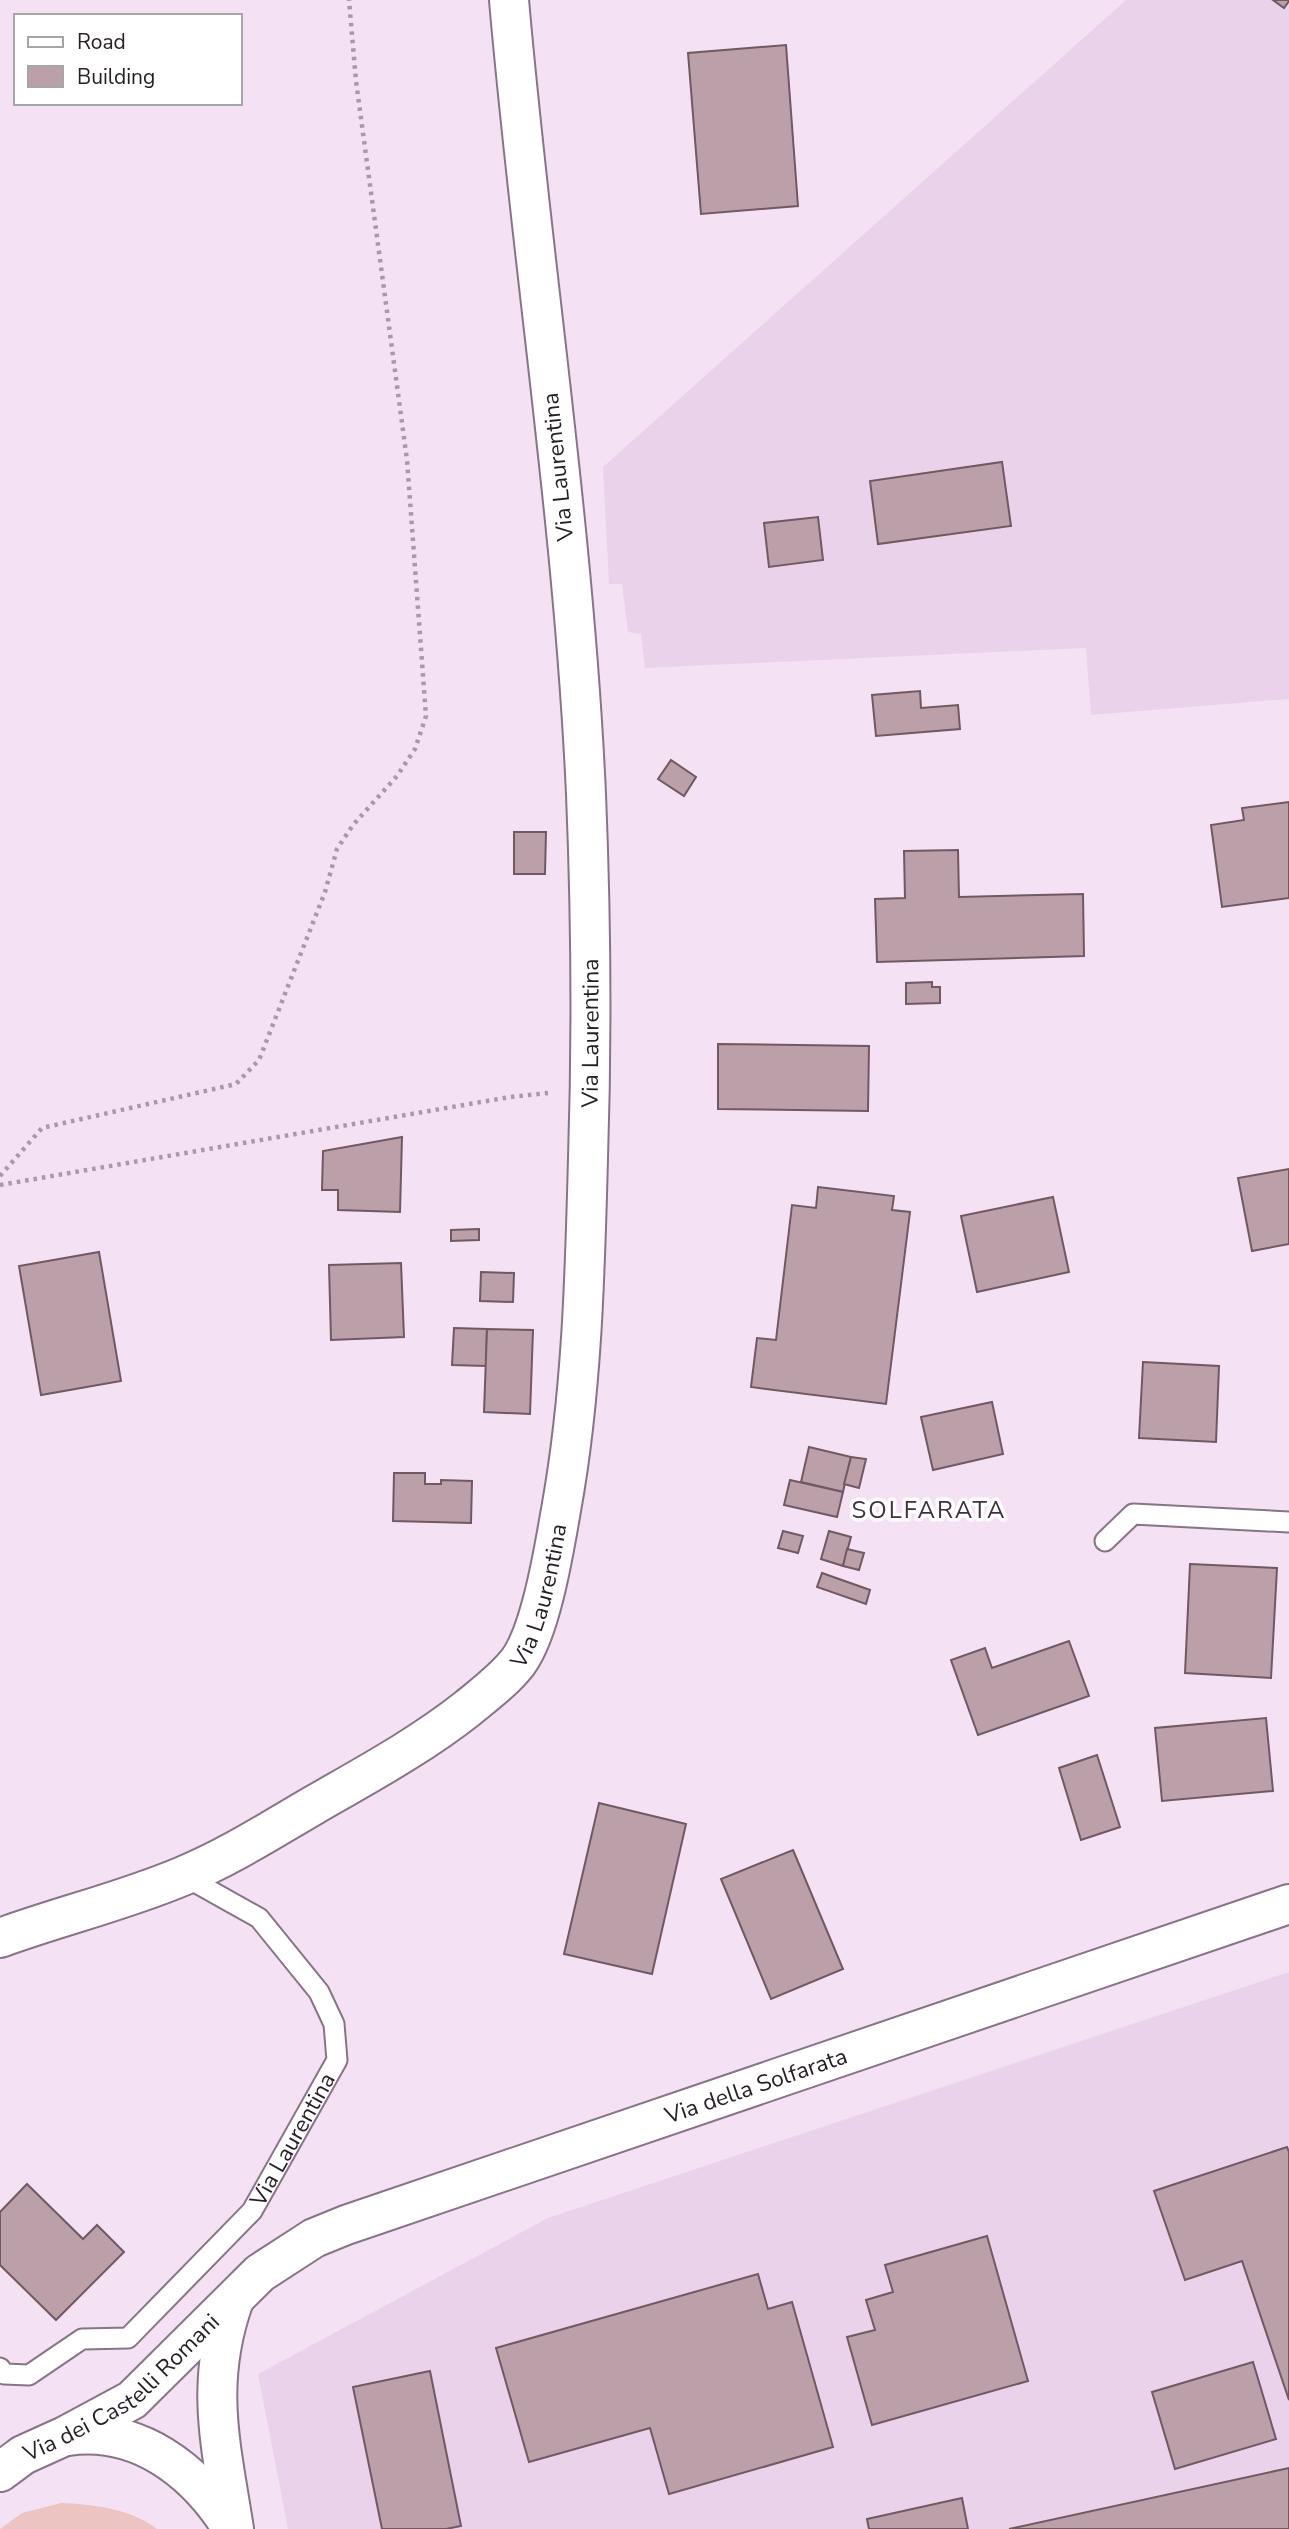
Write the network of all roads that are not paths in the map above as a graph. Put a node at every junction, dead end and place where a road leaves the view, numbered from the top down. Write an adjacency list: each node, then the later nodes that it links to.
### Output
1 (509, 0): 4 (main road, Via Laurentina)
2 (1289, 1522): 3 (lane)
3 (1105, 1541)
4 (184, 1876): 6 (main road, Via Laurentina); 8 (lane, Via Laurentina)
5 (1289, 1904): 7 (main road, Via della Solfarata)
6 (0, 1938)
7 (236, 2295): 9 (main road, Via dei Castelli Romani); 11 (main road)
8 (0, 2368)
9 (65, 2436): 10 (main road, Via dei Castelli Romani); 11 (main road)
10 (0, 2472)
11 (233, 2529)

